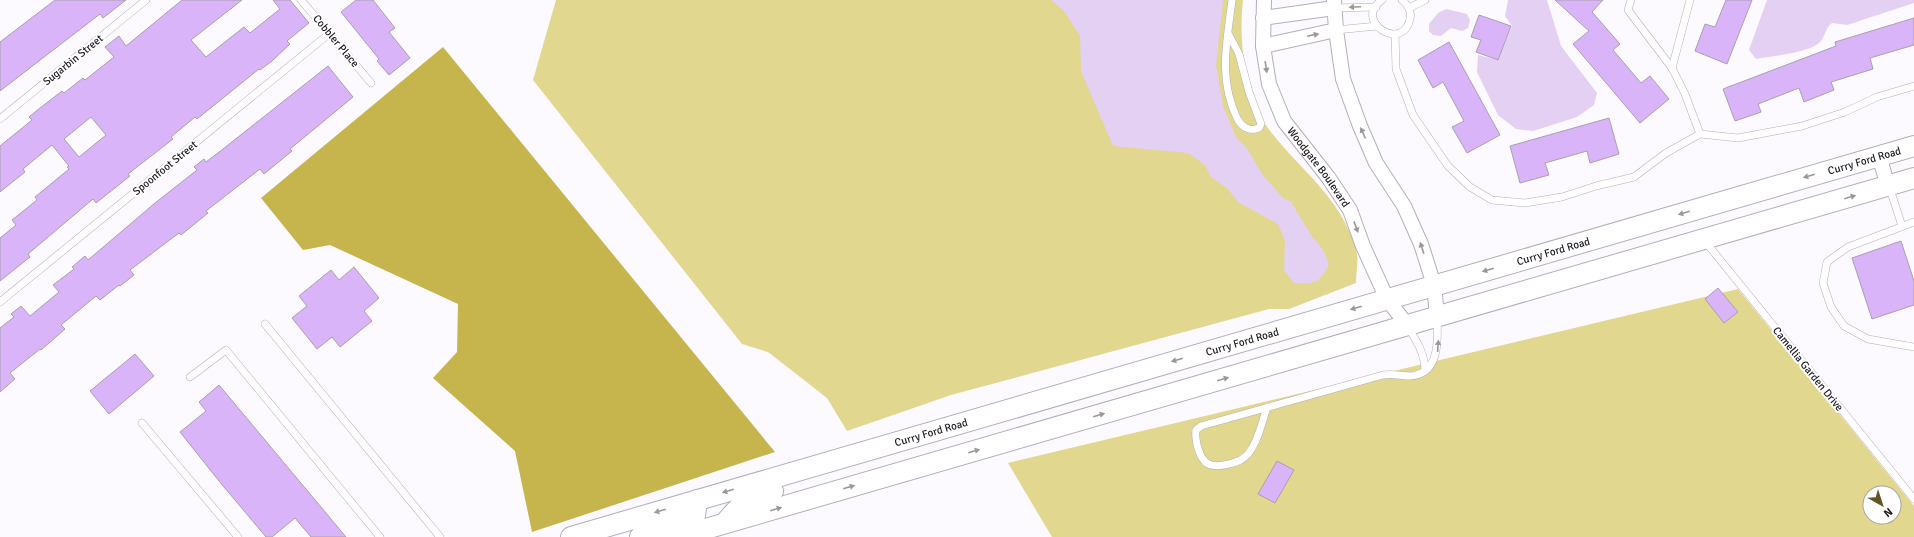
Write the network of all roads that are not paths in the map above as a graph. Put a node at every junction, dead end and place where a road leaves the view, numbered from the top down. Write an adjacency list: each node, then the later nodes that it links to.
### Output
1 (146, 0): 23 (lane, Sugarbin Street)
2 (301, 0): 16 (lane, Cobbler Place)
3 (1232, 0): 17 (lane)
4 (1264, 0): 13 (street, Woodgate Boulevard)
5 (1382, 0): 11 (lane)
6 (1402, 0): 12 (lane)
7 (1425, 0): 12 (lane)
8 (1631, 0): 20 (lane)
9 (1690, 0): 20 (lane)
10 (1334, 4): 11 (lane, one-way to 10); 13 (street); 15 (street)
11 (1376, 6): 14 (lane)
12 (1409, 8): 18 (lane)
13 (1263, 18): 19 (street, Woodgate Boulevard)
14 (1376, 26): 15 (lane); 18 (lane)
15 (1336, 30): 19 (street, one-way to 15); 32 (street, one-way to 15)
16 (330, 33): 21 (lane, Cobbler Place); 34 (lane, Spoonfoot Street)
17 (1228, 33): 17 (lane)
18 (1395, 34): 24 (lane)
19 (1263, 46): 33 (street, Woodgate Boulevard, one-way to 33)
20 (1672, 68): 24 (lane)
21 (371, 83)
22 (1914, 86): 24 (lane)
23 (0, 119)
24 (1700, 134)
25 (1914, 146): 26 (main road, Curry Ford Road)
26 (1879, 156): 28 (street); 32 (main road, Curry Ford Road, one-way to 32)
27 (1914, 178): 28 (main road)
28 (1888, 186): 30 (lane); 31 (main road, one-way to 28)
29 (1914, 222): 30 (lane)
30 (1902, 226): 38 (lane)
31 (1703, 238): 35 (main road); 44 (lane, Camellia Garden Drive)
32 (1434, 286): 33 (main road, Curry Ford Road); 35 (street)
33 (1387, 299): 37 (street, Woodgate Boulevard); 41 (main road, Curry Ford Road, one-way to 41)
34 (0, 302)
35 (1437, 316): 37 (main road); 39 (lane, one-way to 35)
36 (265, 324): 49 (lane)
37 (1407, 325): 39 (lane); 46 (main road, one-way to 37)
38 (1914, 347)
39 (1425, 371): 42 (lane)
40 (190, 377): 48 (lane)
41 (1051, 397): 45 (main road, Curry Ford Road, one-way to 45); 46 (main road)
42 (1267, 407): 42 (lane)
43 (142, 423): 47 (lane)
44 (1914, 499)
45 (698, 500): 50 (main road, Curry Ford Road, one-way to 50); 51 (main road)
46 (730, 530): 52 (main road)
47 (238, 537)
48 (380, 537)
49 (440, 537)
50 (571, 537)
51 (640, 537)
52 (678, 537)

